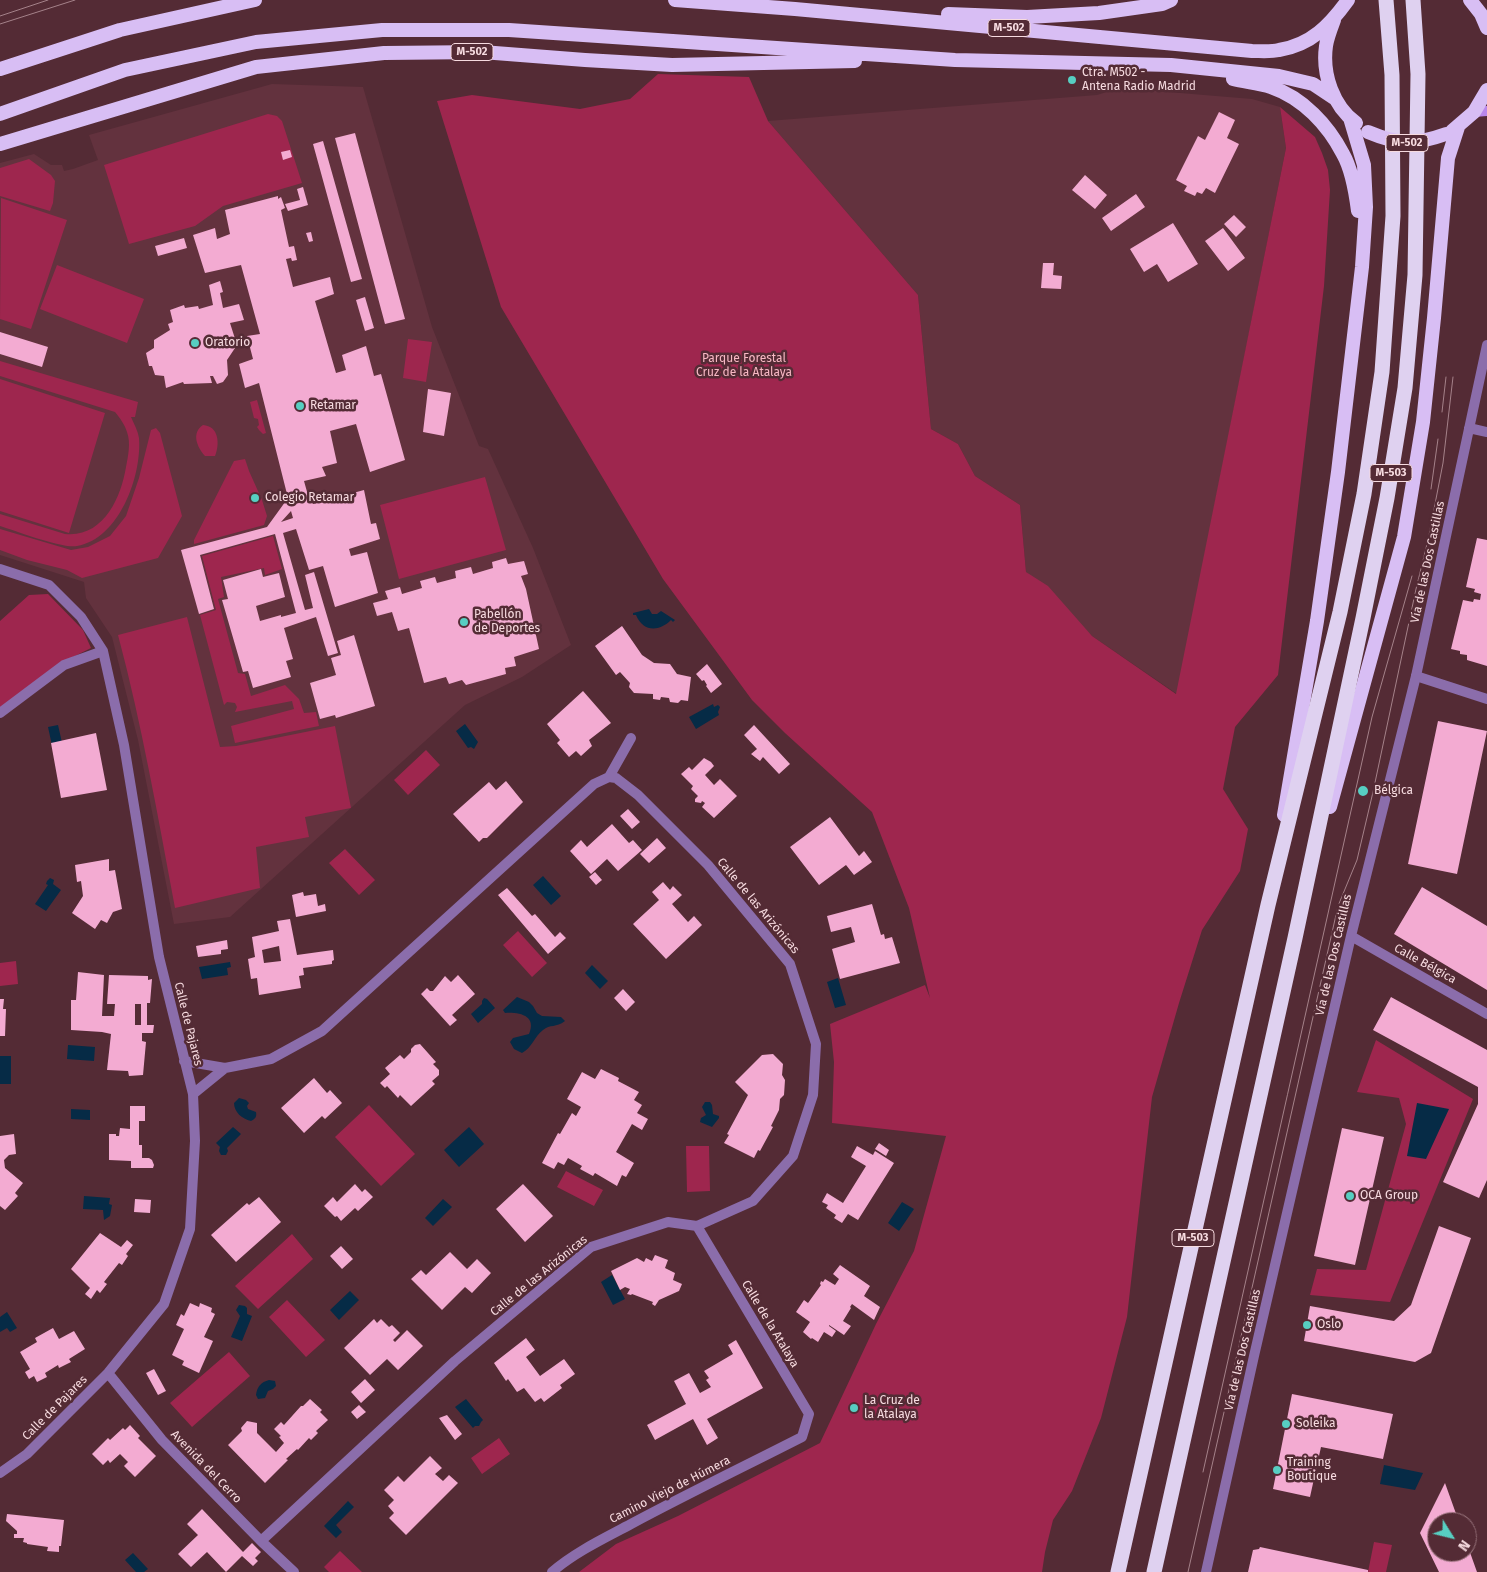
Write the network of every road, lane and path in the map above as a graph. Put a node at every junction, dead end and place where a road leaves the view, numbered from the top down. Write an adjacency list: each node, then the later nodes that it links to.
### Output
1 (255, 0): 13 (highway)
2 (675, 0): 8 (highway, M-502)
3 (1171, 0): 8 (highway, M-502)
4 (1348, 0): 9 (highway, M-502)
5 (1386, 0): 32 (highway, M-503)
6 (1413, 0): 34 (highway, M-503)
7 (1470, 0): 10 (highway)
8 (795, 8): 9 (highway, M-502)
9 (1334, 19): 15 (highway, M-502)
10 (1487, 28)
11 (955, 60): 12 (highway, M-502); 17 (highway, M-502); 20 (highway, M-502)
12 (1171, 66): 15 (highway, M-502); 21 (highway, M-503)
13 (0, 69)
14 (1487, 90): 16 (highway, M-502)
15 (1334, 98): 18 (highway, M-502)
16 (1480, 112): 19 (highway, M-502)
17 (0, 114)
18 (1350, 118): 19 (highway, M-502, bridge); 21 (highway, M-503)
19 (1452, 130): 34 (highway, M-503)
20 (0, 144)
21 (1363, 245): 32 (highway, M-503)
22 (1487, 345): 23 (street, Vía de las Dos Castillas)
23 (1469, 428): 24 (street); 27 (street, Vía de las Dos Castillas)
24 (1487, 432)
25 (0, 569): 26 (street, Calle de Pajares)
26 (103, 651): 29 (street); 36 (street, Calle de Pajares)
27 (1416, 676): 28 (street); 33 (street, Vía de las Dos Castillas)
28 (1487, 699)
29 (0, 713)
30 (631, 738): 31 (street)
31 (609, 777): 37 (street); 39 (street, Calle de las Arizónicas)
32 (1268, 905): 46 (highway, M-503)
33 (1351, 936): 35 (street, Calle Bélgica); 48 (street, Vía de las Dos Castillas)
34 (1295, 938): 47 (highway, M-503)
35 (1487, 1014)
36 (184, 1061): 37 (street); 38 (street, Calle de Pajares)
37 (225, 1068): 38 (street)
38 (193, 1094): 40 (street, Calle de Pajares)
39 (697, 1226): 41 (street, Calle de la Atalaya); 43 (street, Calle de las Arizónicas)
40 (108, 1373): 42 (street, Calle de Pajares); 43 (street, Avenida del Cerro)
41 (802, 1437): 45 (street, Camino Viejo de Húmera)
42 (0, 1473)
43 (261, 1541): 44 (street, Avenida del Cerro)
44 (294, 1572)
45 (552, 1572)
46 (1118, 1572)
47 (1154, 1572)
48 (1206, 1572)

